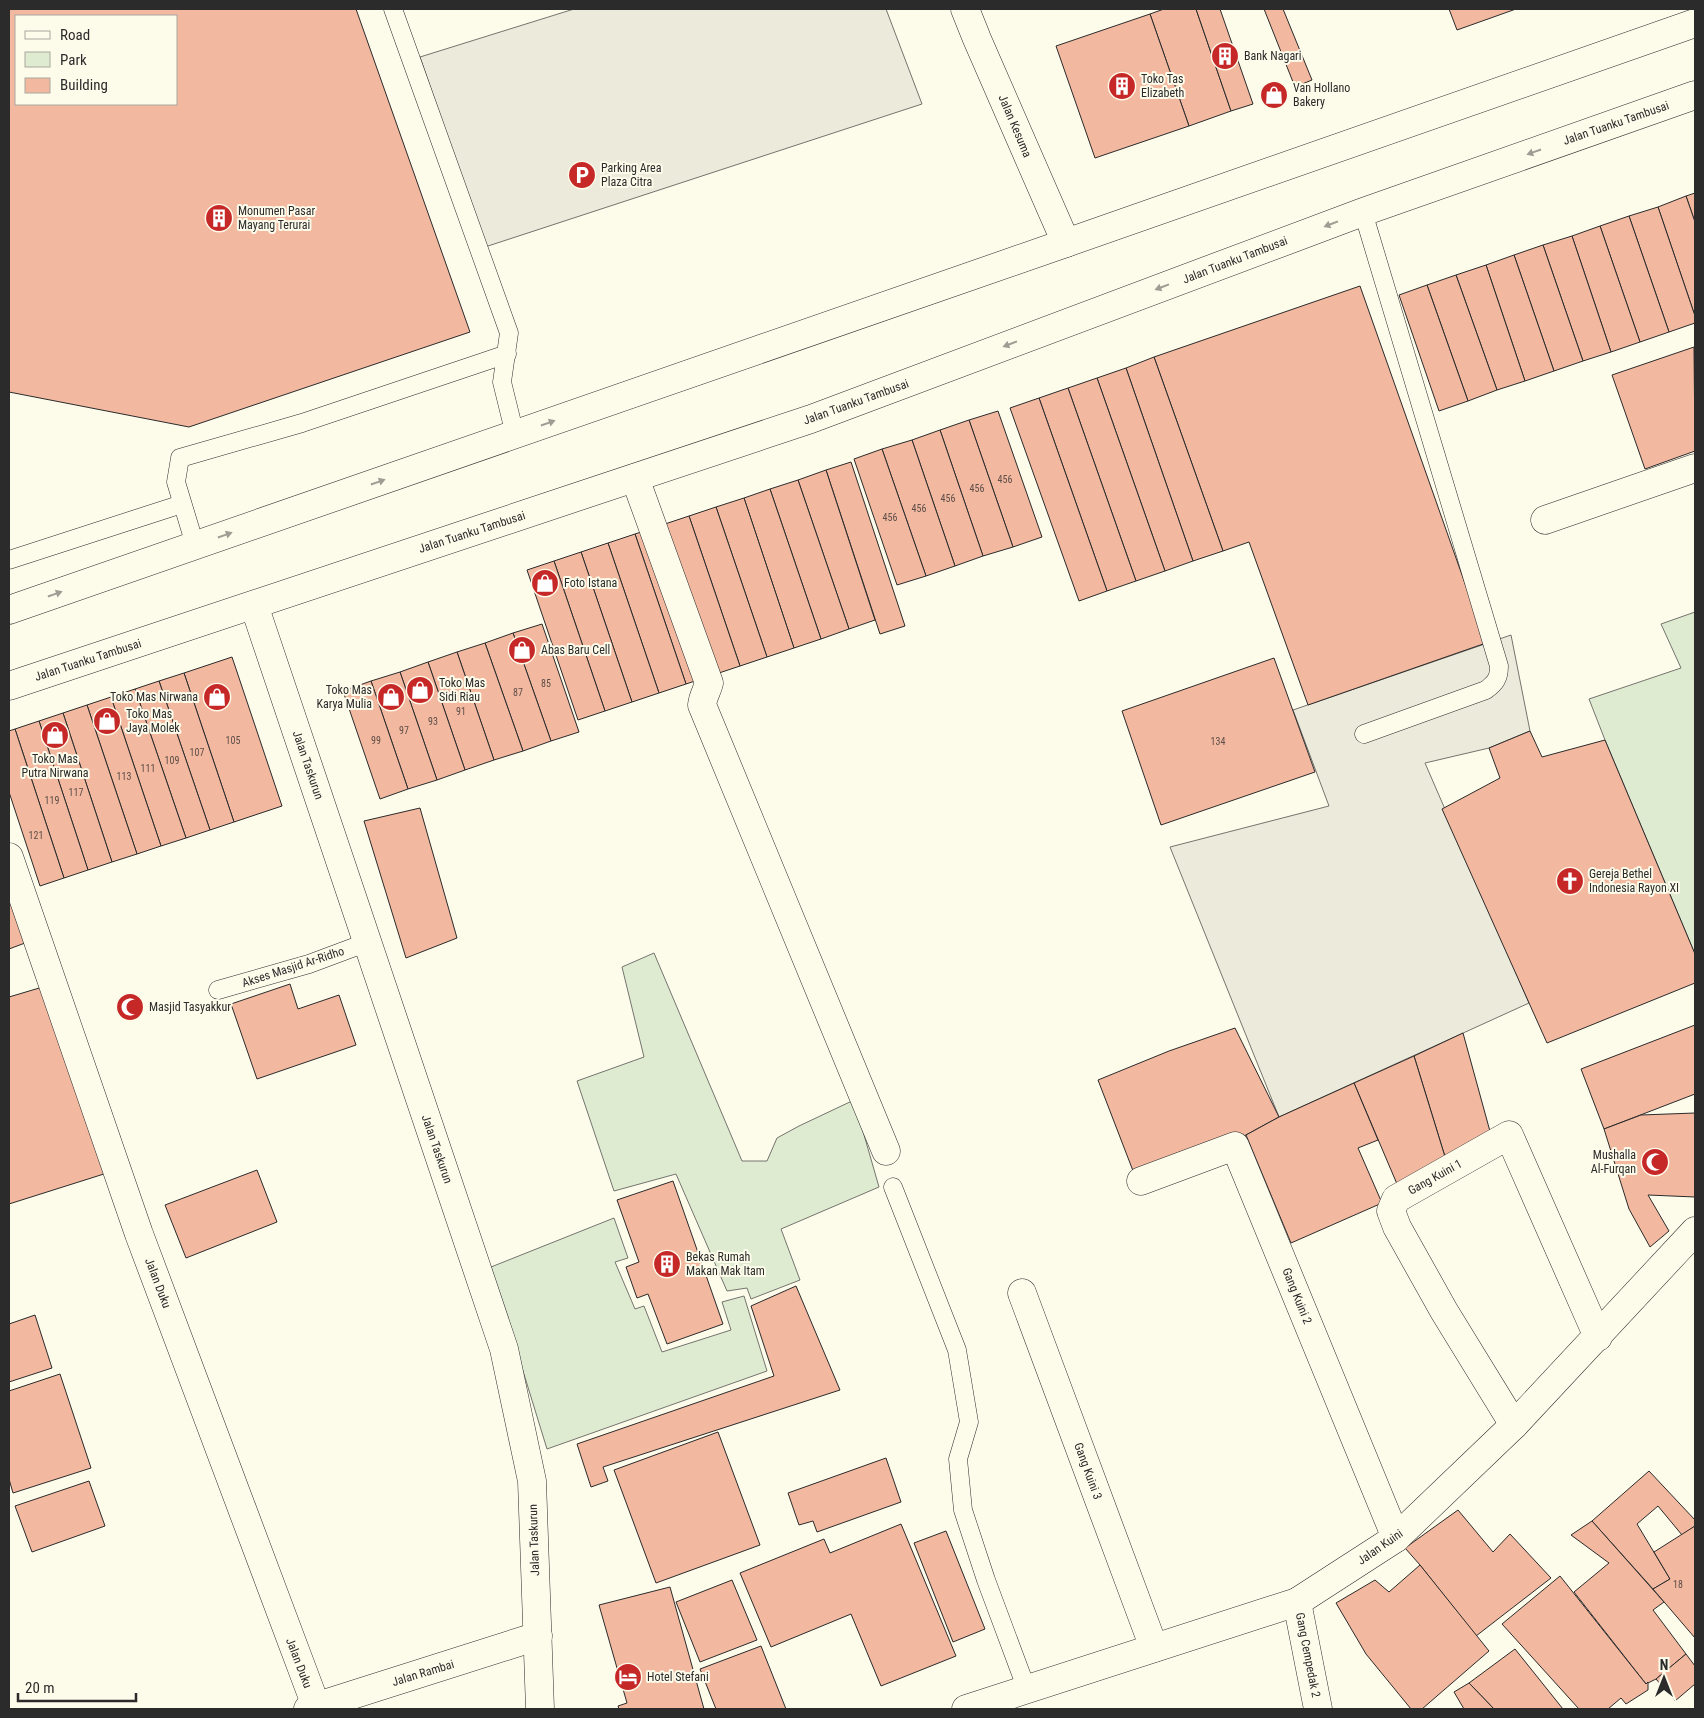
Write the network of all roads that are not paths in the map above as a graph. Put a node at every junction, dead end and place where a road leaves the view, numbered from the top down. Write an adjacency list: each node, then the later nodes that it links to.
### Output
1 (393, 9): 7 (lane)
2 (965, 9): 6 (street, Jalan Kesuma)
3 (1695, 23): 6 (street)
4 (1695, 95): 5 (street, Jalan Tuanku Tambusai, one-way to 5)
5 (1363, 212): 10 (street, Jalan Tuanku Tambusai, one-way to 10); 18 (lane)
6 (1066, 244): 8 (street, one-way to 6)
7 (507, 354): 8 (lane); 11 (lane)
8 (515, 434): 13 (street, one-way to 8)
9 (1695, 468): 12 (street)
10 (635, 478): 15 (street, Jalan Tuanku Tambusai); 22 (street)
11 (182, 504): 13 (lane); 14 (lane)
12 (1546, 520)
13 (195, 545): 16 (street, one-way to 13)
14 (9, 560)
15 (254, 605): 17 (street, Jalan Tuanku Tambusai); 20 (street, Jalan Taskurun)
16 (9, 610)
17 (9, 686)
18 (1364, 734)
19 (9, 857): 34 (street, Jalan Duku)
20 (368, 942): 21 (lane, Akses Masjid Ar-Ridho); 31 (street, Jalan Taskurun)
21 (218, 990)
22 (886, 1151)
23 (1141, 1181): 29 (street, Gang Kuini 2)
24 (893, 1187): 33 (lane)
25 (1695, 1231): 27 (street, Jalan Kuini)
26 (1022, 1293): 32 (street, Gang Kuini 3)
27 (1598, 1337): 28 (street, Jalan Kuini); 28 (street, Gang Kuini 1)
28 (1514, 1425): 29 (street, Jalan Kuini)
29 (1396, 1538): 30 (street, Jalan Kuini)
30 (1297, 1602): 32 (street, Jalan Kuini); 37 (street, Gang Cempedak 2)
31 (538, 1636): 34 (street, Jalan Rambai); 35 (street, Jalan Taskurun)
32 (1154, 1648): 33 (street, Jalan Kuini)
33 (1027, 1690): 36 (street, Jalan Kuini)
34 (312, 1708)
35 (540, 1709)
36 (966, 1709)
37 (1318, 1709)

